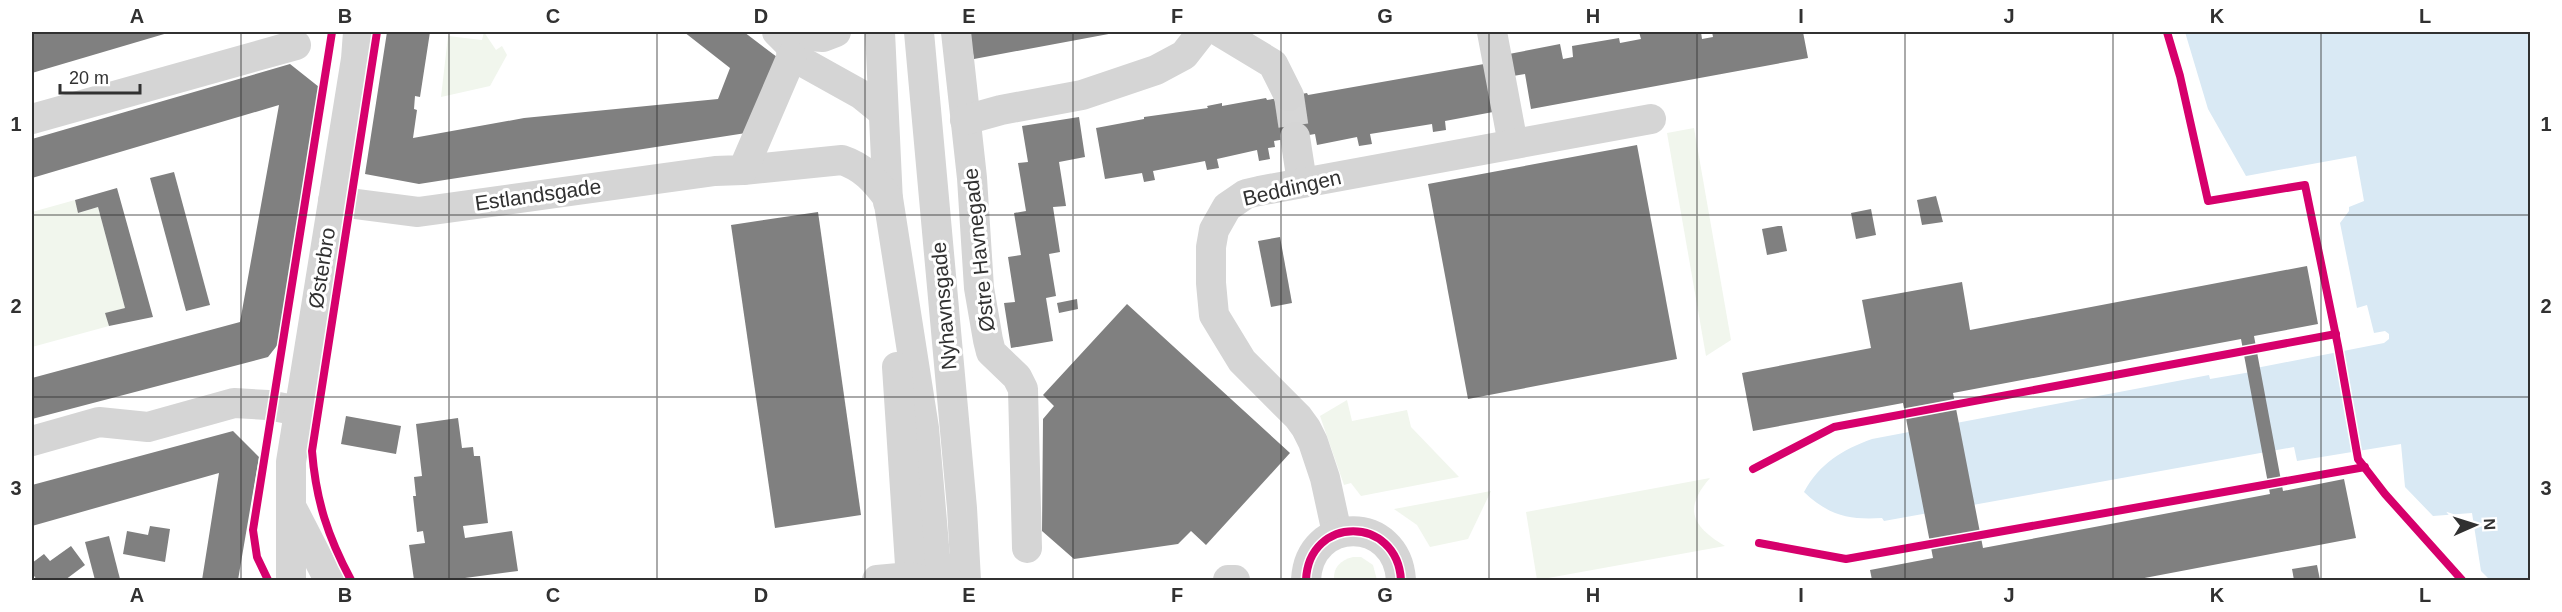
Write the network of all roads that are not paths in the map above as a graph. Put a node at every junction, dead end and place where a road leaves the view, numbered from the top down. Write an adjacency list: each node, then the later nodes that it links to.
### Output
1 (358, 32): 21 (street, Østerbro)
2 (836, 32): 9 (street)
3 (880, 32): 12 (street)
4 (919, 32): 32 (street, Nyhavnsgade)
5 (956, 32): 15 (street, Østre Havnegade)
6 (1202, 32): 15 (street)
7 (1220, 32): 11 (street)
8 (1492, 32): 17 (street)
9 (783, 40): 12 (street); 18 (street)
10 (296, 45): 13 (street)
11 (1289, 96)
12 (883, 112): 20 (street)
13 (32, 119)
14 (1651, 119): 17 (street, Beddingen)
15 (965, 120): 26 (street, Østre Havnegade)
16 (1295, 137): 19 (street)
17 (1513, 144): 19 (street, Beddingen)
18 (743, 170): 20 (street, Estlandsgade); 21 (street, Estlandsgade)
19 (1302, 182): 25 (street, Beddingen)
20 (888, 198): 30 (street); 31 (street)
21 (333, 201): 22 (street, Østerbro)
22 (299, 411): 23 (street); 24 (street, Østerbro)
23 (32, 441)
24 (290, 504): 27 (street, Østerbro); 28 (street, Østerbro)
25 (1337, 533): 35 (street); 36 (street)
26 (1027, 548)
27 (291, 580)
28 (328, 580)
29 (877, 580): 30 (street)
30 (915, 580)
31 (948, 580)
32 (966, 580)
33 (1228, 580): 34 (street)
34 (1235, 580)
35 (1306, 580)
36 (1401, 580)

